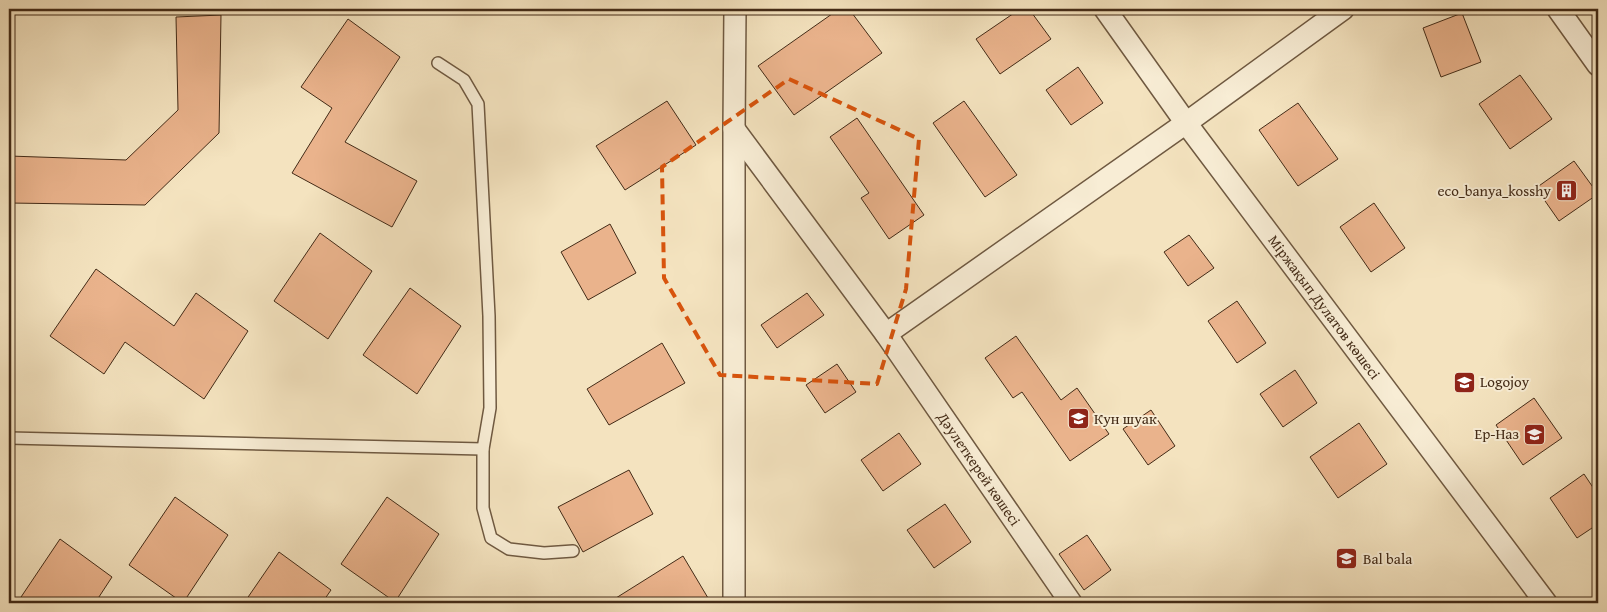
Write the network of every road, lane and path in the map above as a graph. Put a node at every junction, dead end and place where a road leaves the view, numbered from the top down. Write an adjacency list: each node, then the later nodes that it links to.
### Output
1 (736, 9): 8 (street)
2 (1105, 9): 7 (street, Міржақып Дулатов көшесі)
3 (1343, 9): 7 (street)
4 (1558, 9): 6 (street)
5 (438, 63): 11 (lane)
6 (1598, 65)
7 (1186, 123): 9 (street); 15 (street, Міржақып Дулатов көшесі)
8 (734, 129): 9 (street, Дәулеткерей көшесі); 13 (street)
9 (886, 334): 14 (street, Дәулеткерей көшесі)
10 (9, 438): 11 (lane)
11 (483, 450): 12 (lane)
12 (573, 551)
13 (734, 603)
14 (1071, 603)
15 (1546, 603)

